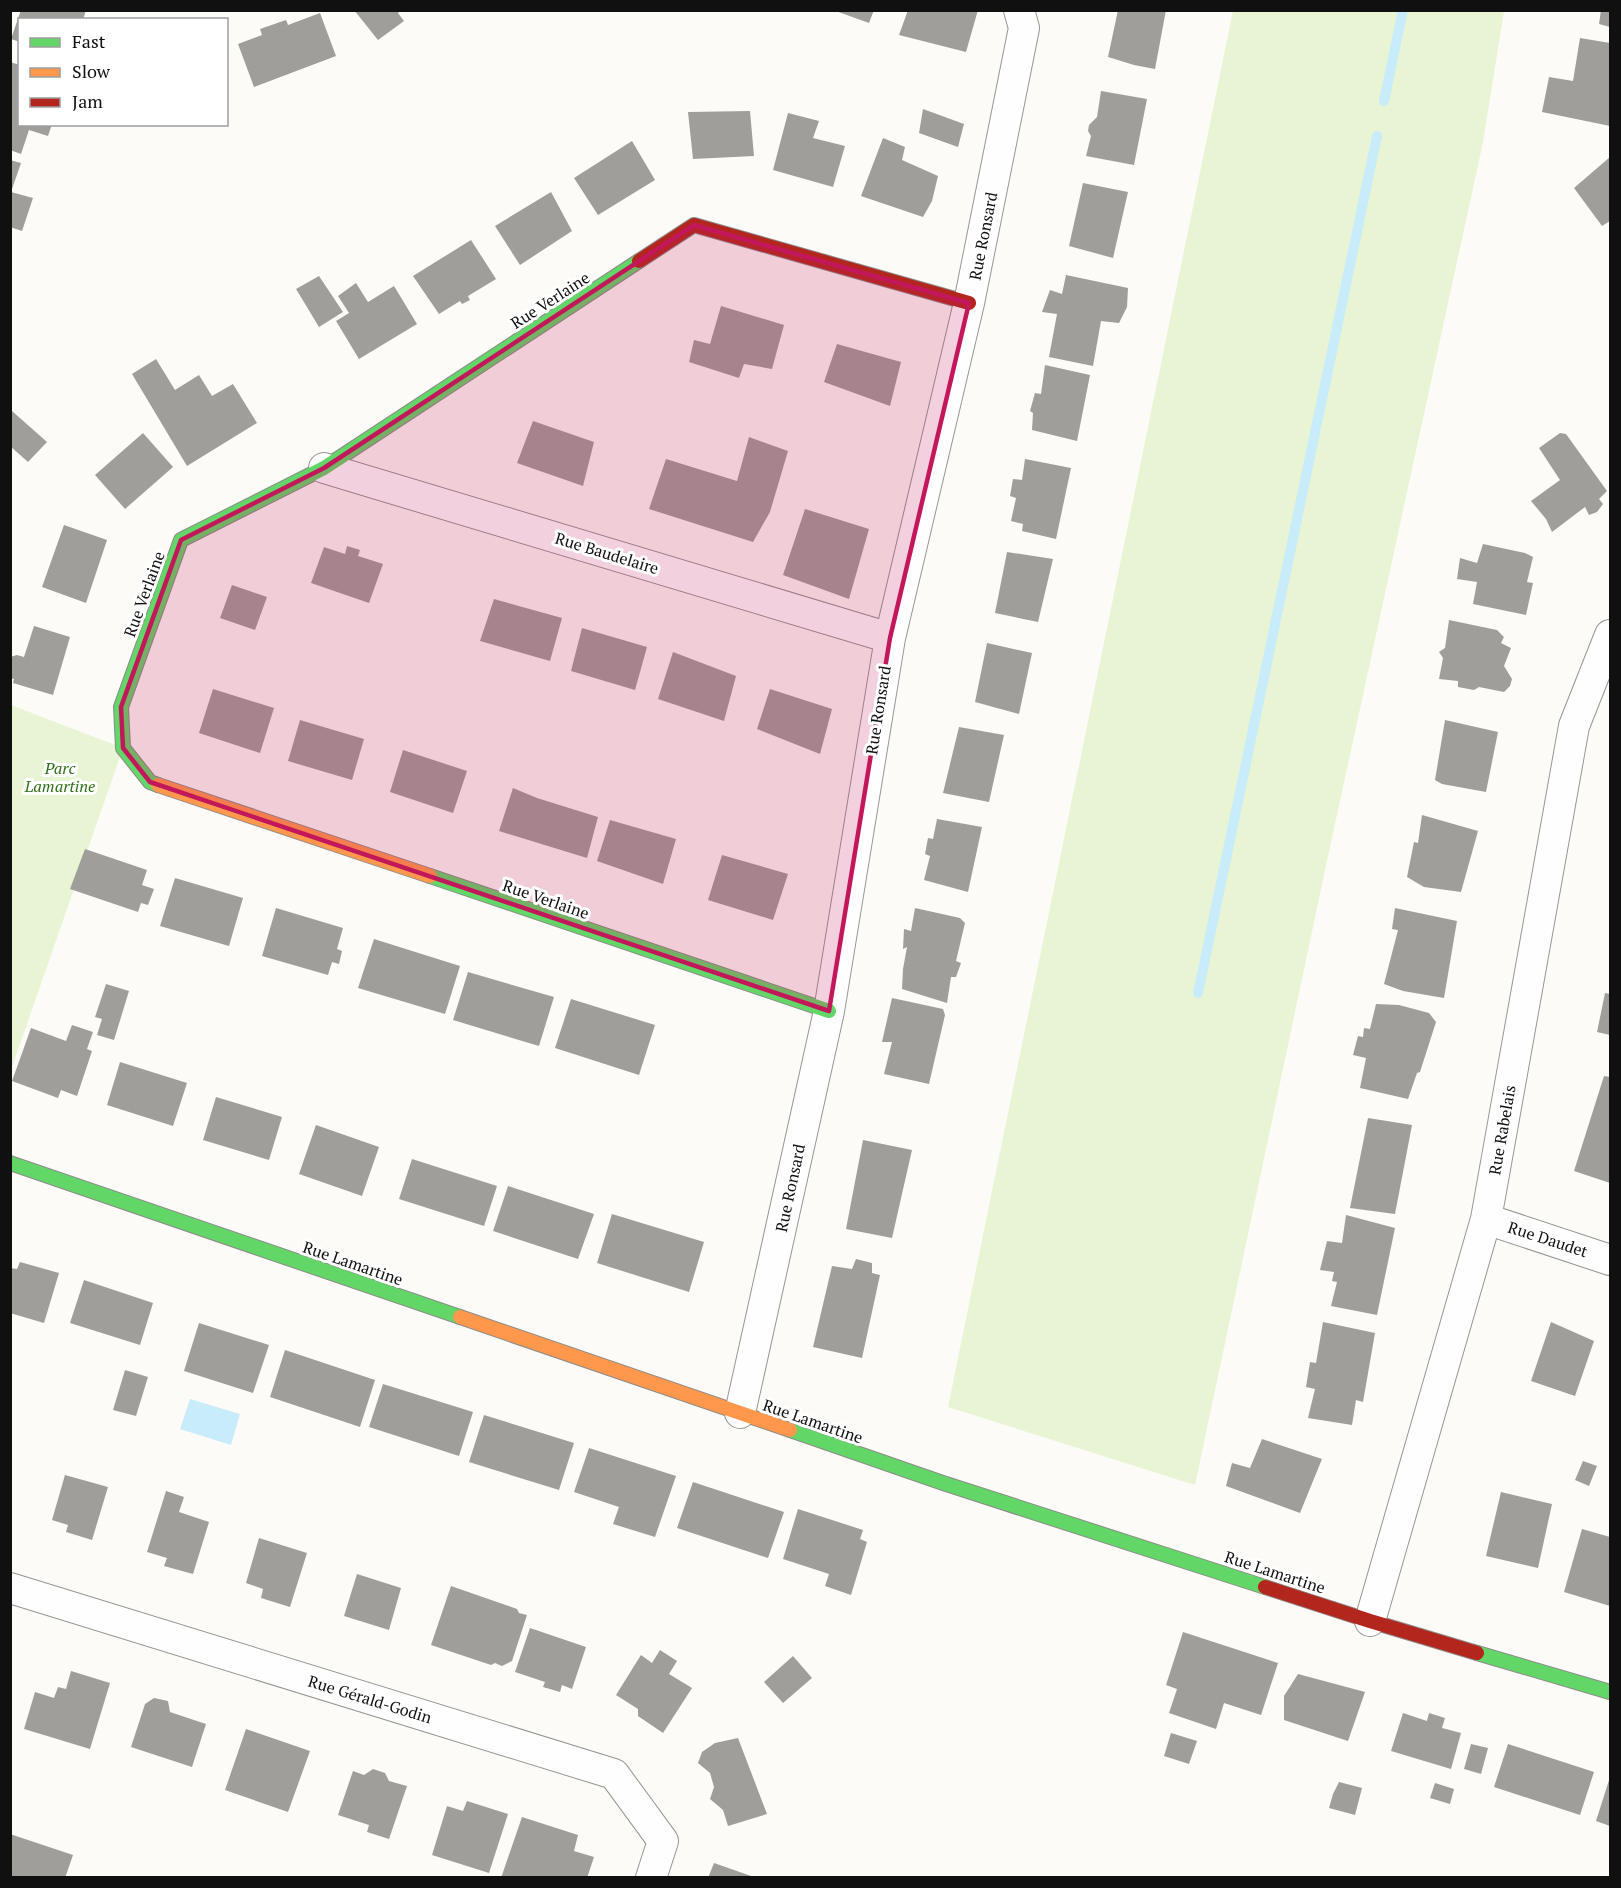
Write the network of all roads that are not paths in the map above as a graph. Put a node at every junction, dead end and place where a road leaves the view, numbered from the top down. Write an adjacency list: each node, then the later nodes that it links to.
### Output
1 (1019, 10): 2 (street, Rue Ronsard)
2 (969, 303): 3 (street, Rue Verlaine); 5 (street, Rue Ronsard)
3 (324, 468): 5 (street, Rue Baudelaire); 6 (street, Rue Verlaine)
4 (1611, 635): 8 (street, Rue Rabelais)
5 (890, 638): 6 (street, Rue Ronsard)
6 (829, 1011): 10 (street, Rue Ronsard)
7 (10, 1163): 10 (street, Rue Lamartine)
8 (1486, 1219): 9 (street, Rue Daudet); 12 (street, Rue Rabelais)
9 (1611, 1260)
10 (740, 1413): 12 (street, Rue Lamartine)
11 (10, 1588): 14 (street, Rue Gérald-Godin)
12 (1370, 1621): 13 (street, Rue Lamartine)
13 (1611, 1692)
14 (651, 1878)

